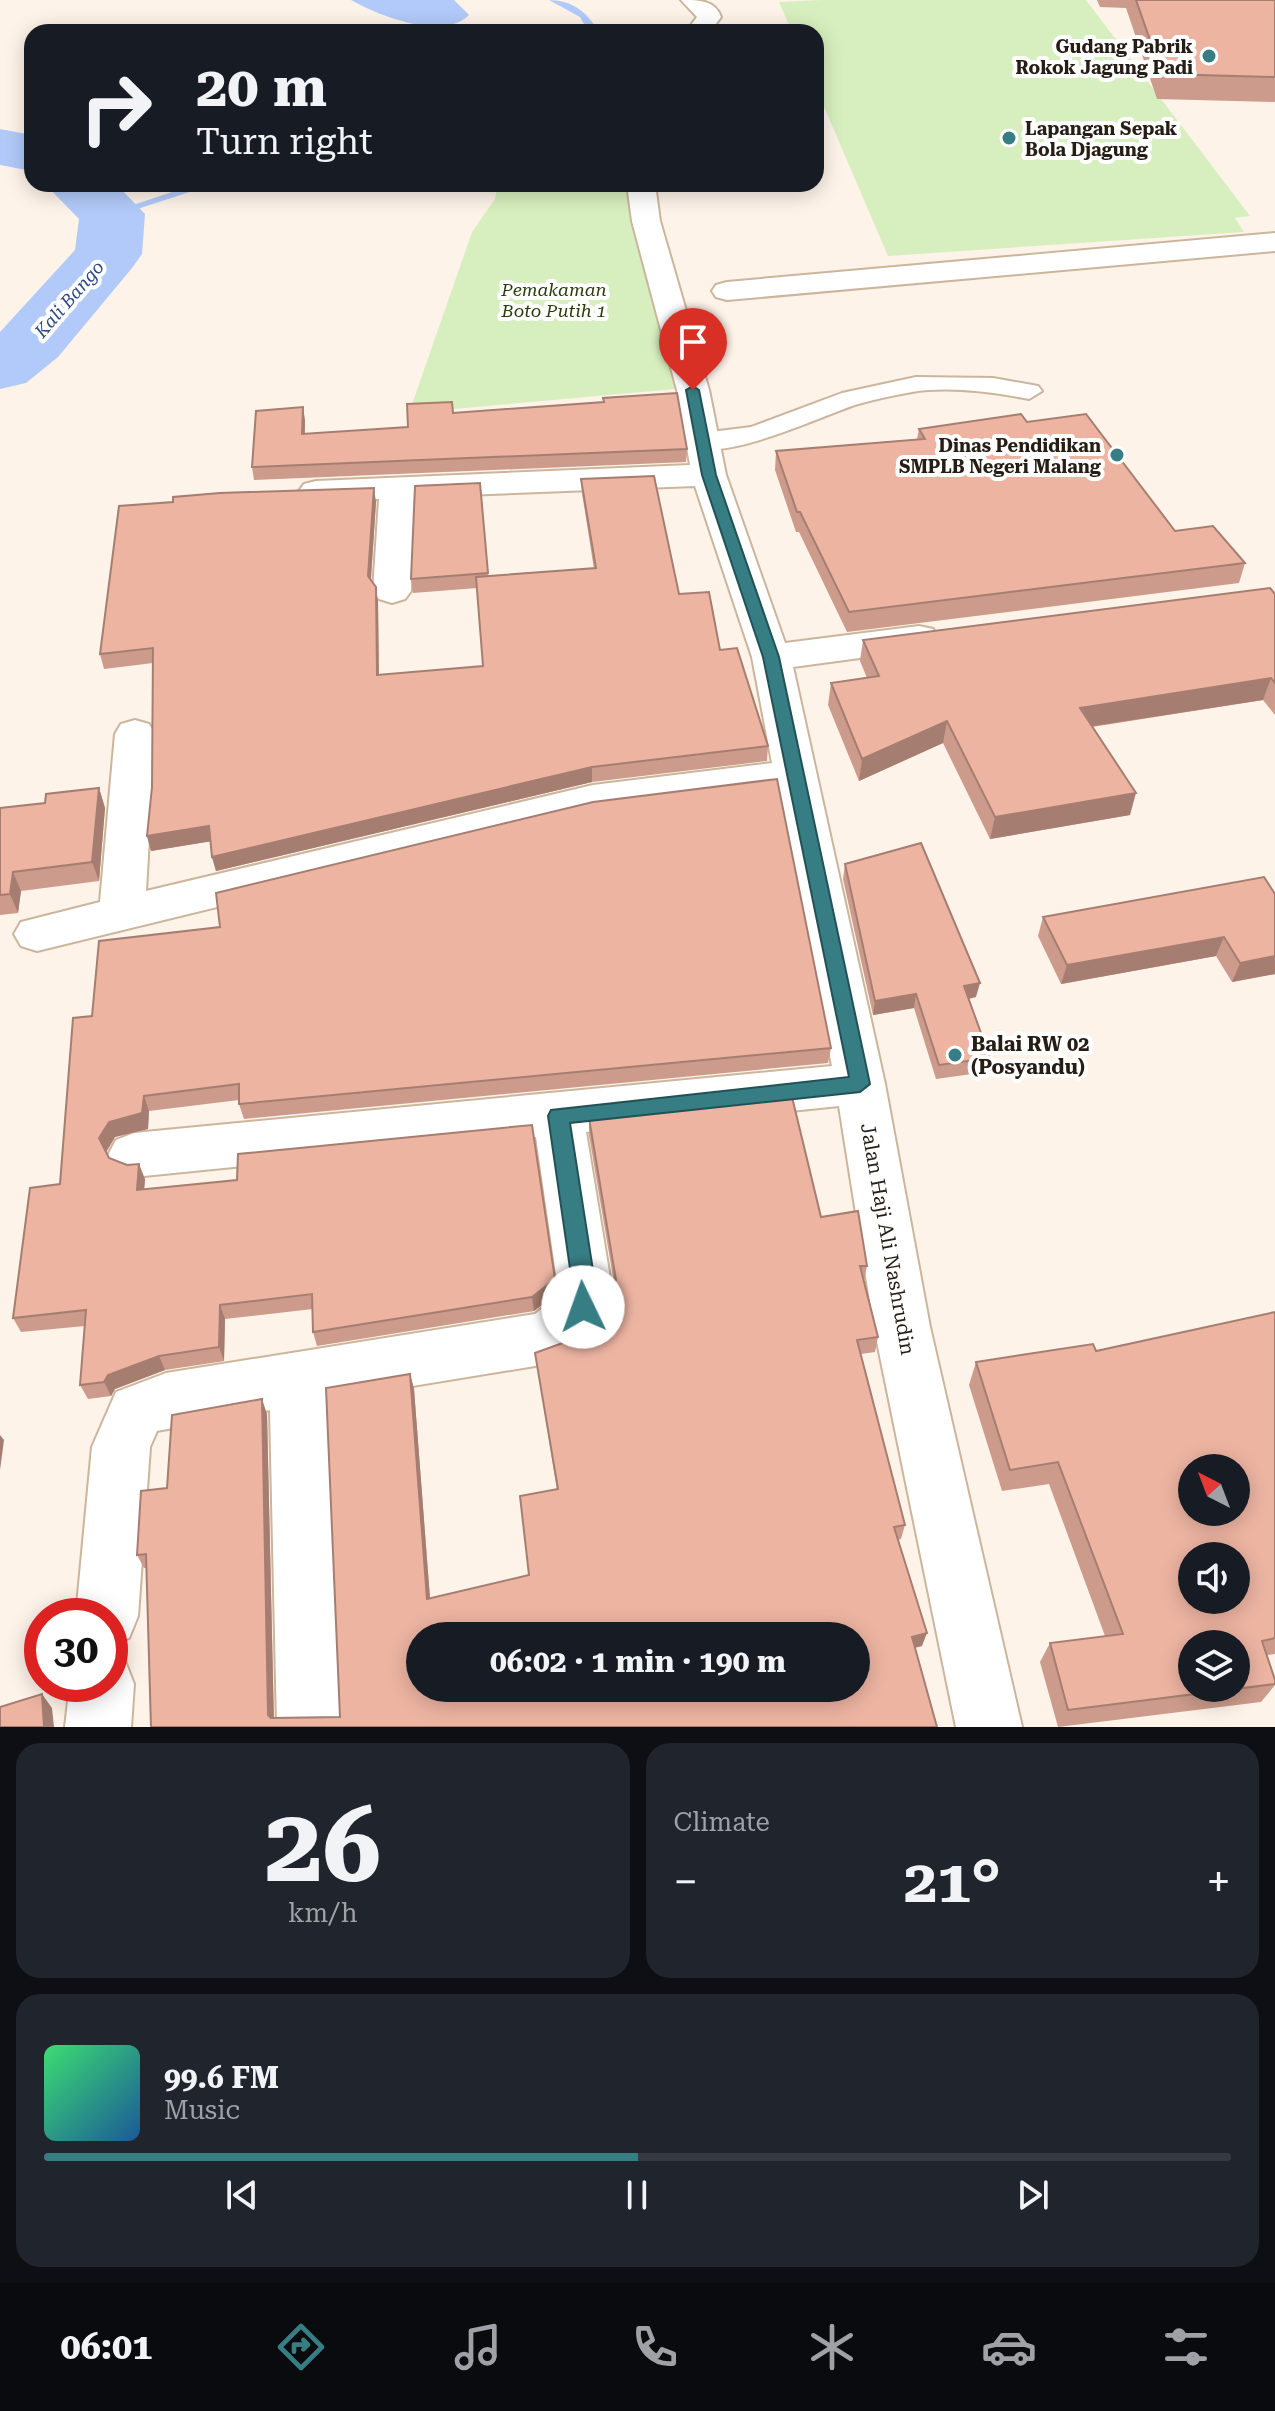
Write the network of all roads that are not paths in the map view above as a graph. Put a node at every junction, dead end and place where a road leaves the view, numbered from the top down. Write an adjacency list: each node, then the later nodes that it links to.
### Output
1 (692, 0): 2 (street)
2 (704, 24)
3 (642, 192): 7 (street, Jalan Haji Ali Nashrudin)
4 (1275, 242): 5 (street)
5 (727, 291)
6 (1029, 391): 7 (lane)
7 (706, 458): 8 (street); 12 (street, Jalan Haji Ali Nashrudin)
8 (397, 488): 9 (street); 10 (street)
9 (287, 492)
10 (392, 591)
11 (960, 633): 12 (street)
12 (771, 657): 14 (street, Jalan Haji Ali Nashrudin)
13 (135, 734): 15 (street)
14 (795, 775): 15 (street); 17 (street, Jalan Haji Ali Nashrudin)
15 (122, 913): 16 (street)
16 (37, 934)
17 (860, 1084): 18 (street); 25 (street, Jalan Haji Ali Nashrudin)
18 (558, 1116): 19 (street); 20 (street)
19 (134, 1155)
20 (298, 1378): 21 (street); 24 (street)
21 (108, 1598)
22 (100, 1702): 23 (street)
23 (98, 1727)
24 (310, 1727)
25 (989, 1727)

